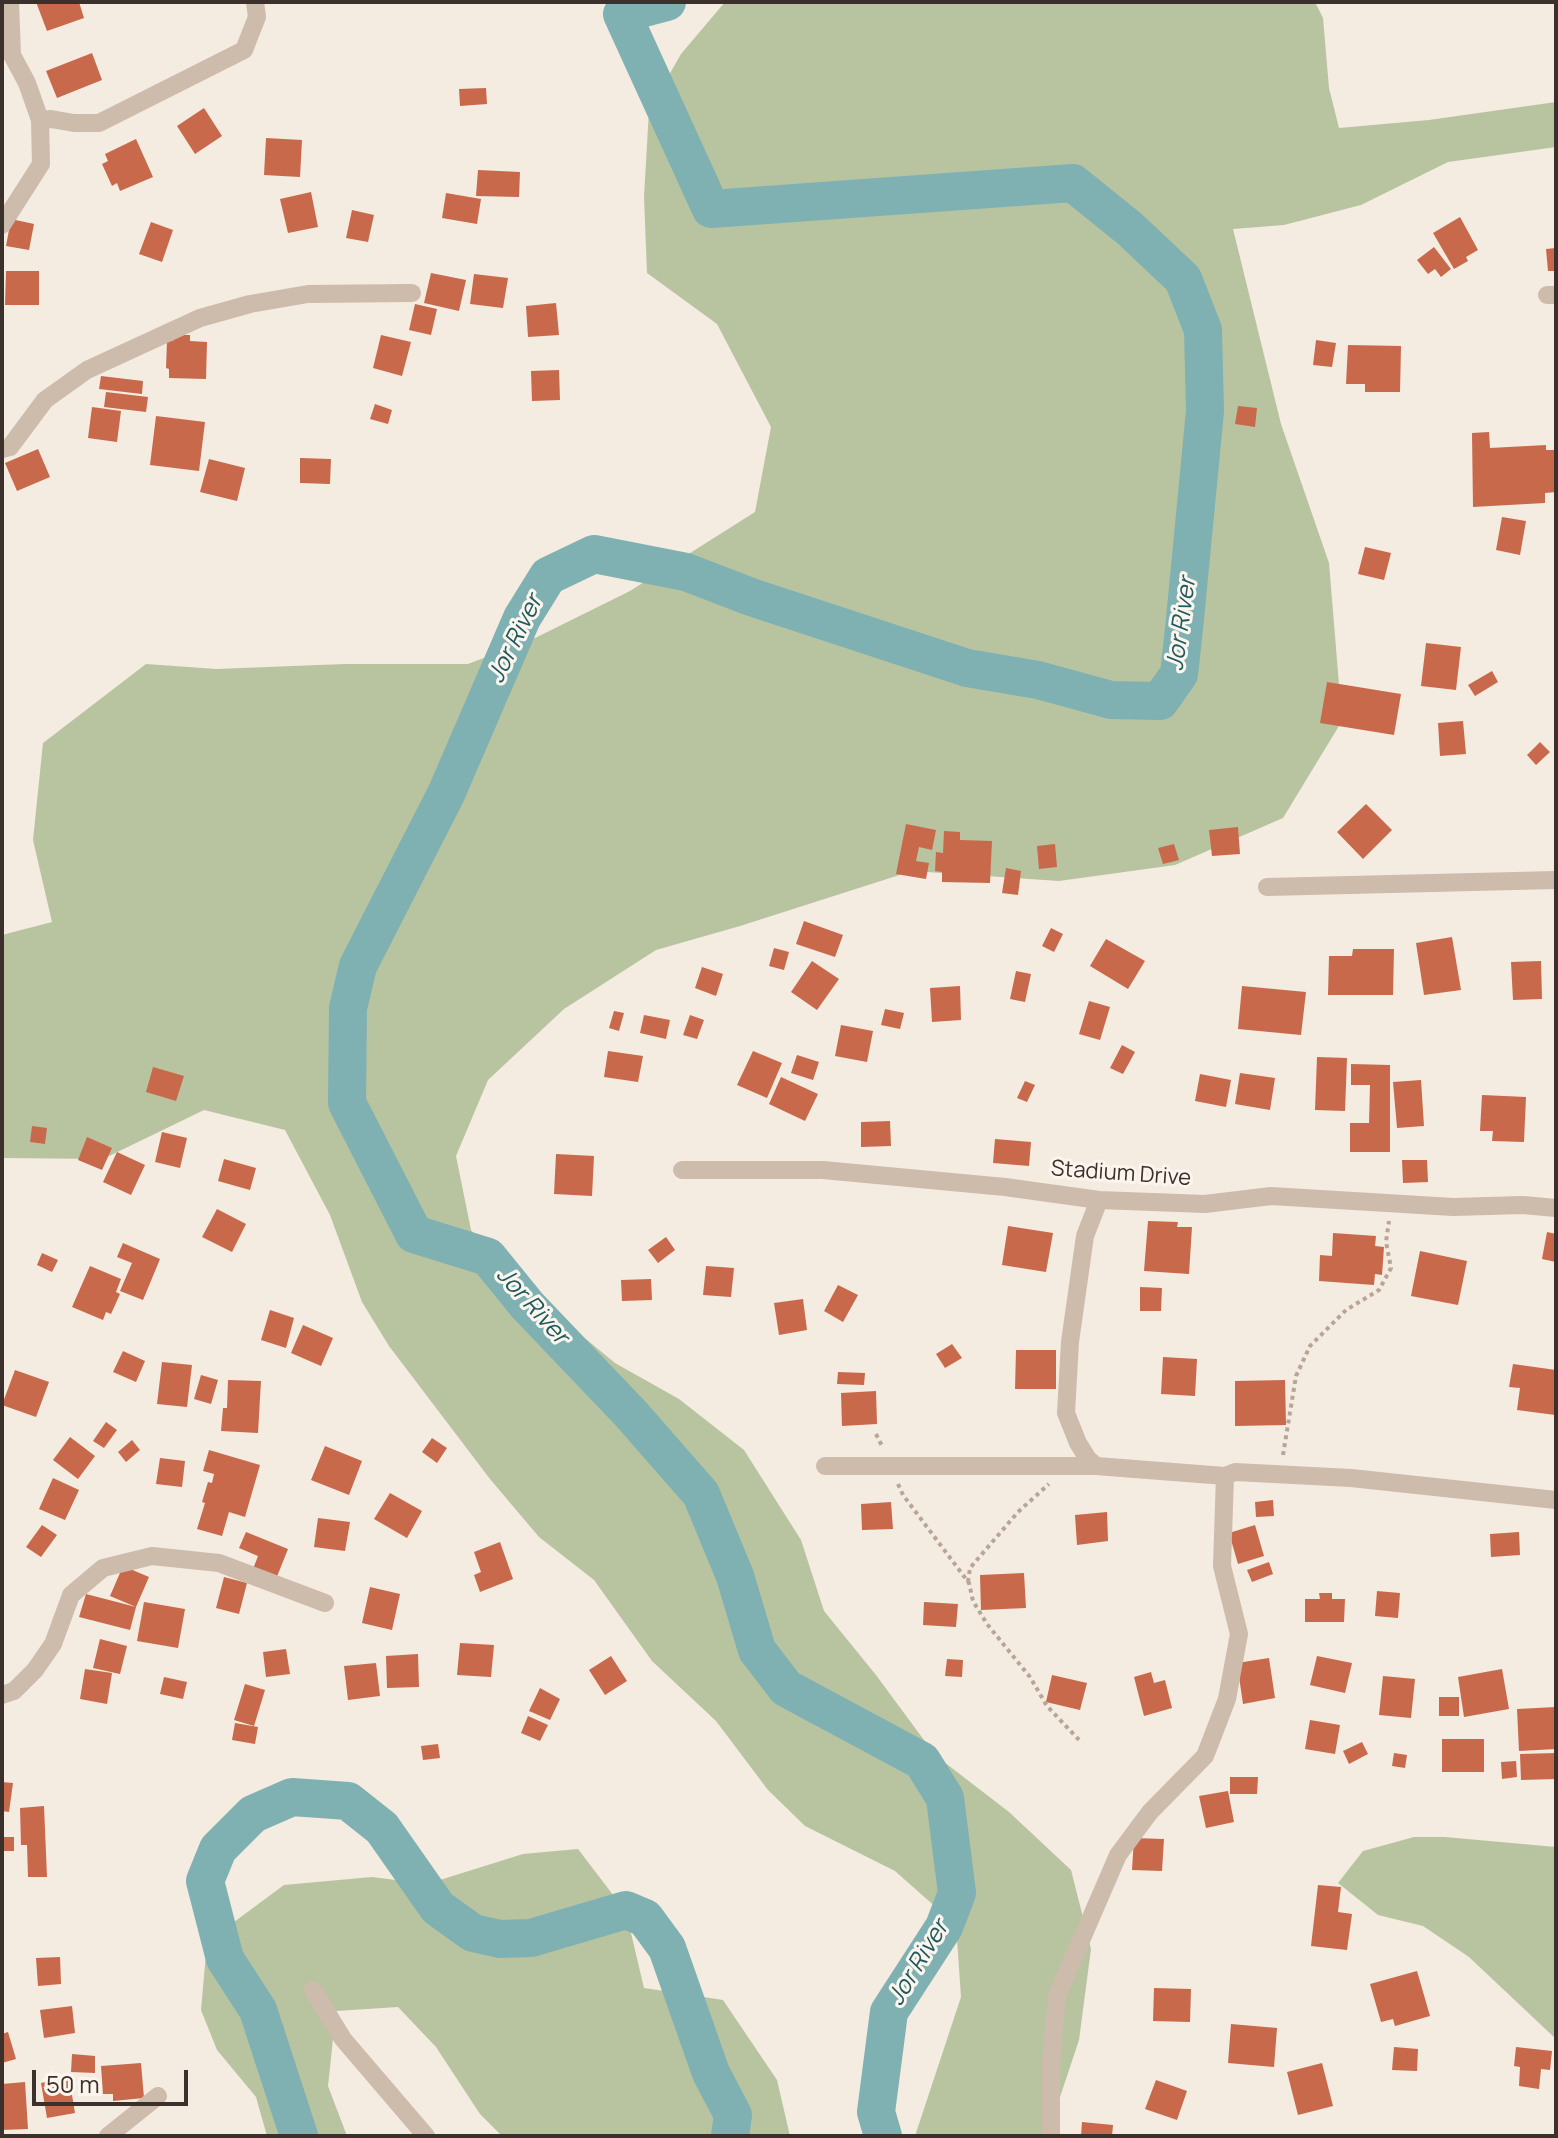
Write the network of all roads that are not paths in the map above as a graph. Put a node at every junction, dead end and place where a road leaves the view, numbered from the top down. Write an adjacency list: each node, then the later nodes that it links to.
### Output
1 (10, 2): 3 (street)
2 (255, 2): 3 (street)
3 (40, 120): 4 (street)
4 (2, 225)
5 (412, 293): 6 (street)
6 (2, 449)
7 (1556, 880): 8 (street)
8 (1267, 887)
9 (682, 1170): 10 (street, Stadium Drive)
10 (1099, 1200): 11 (street, Stadium Drive); 13 (street)
11 (1556, 1208)
12 (825, 1466): 13 (street)
13 (1096, 1466): 14 (street)
14 (1225, 1476): 15 (street); 22 (street)
15 (1556, 1500)
16 (325, 1603): 17 (street)
17 (2, 1695)
18 (313, 1990): 21 (street)
19 (158, 2096): 20 (street)
20 (108, 2136)
21 (426, 2136)
22 (1051, 2136)

